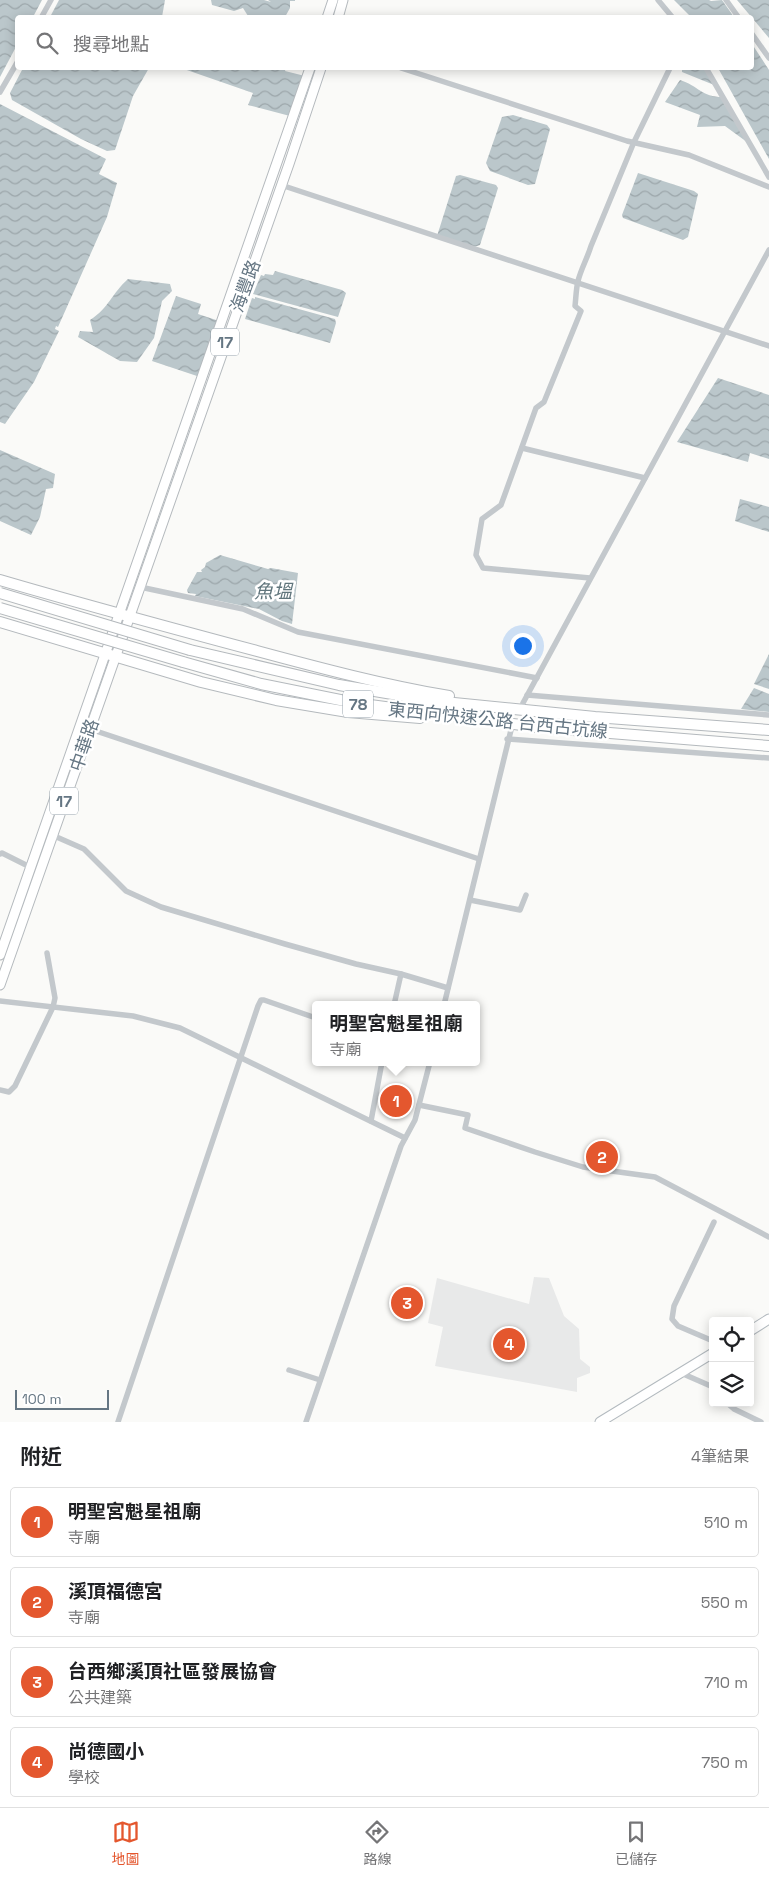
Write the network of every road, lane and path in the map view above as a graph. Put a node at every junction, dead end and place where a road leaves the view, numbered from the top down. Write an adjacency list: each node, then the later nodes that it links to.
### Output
1 (51, 0): 6 (street)
2 (333, 0): 7 (main road)
3 (343, 0): 8 (main road)
4 (658, 0): 9 (street)
5 (726, 0): 10 (street)
6 (43, 15)
7 (328, 15)
8 (339, 15)
9 (670, 15)
10 (737, 15)
11 (754, 37): 12 (street)
12 (769, 58)
13 (15, 65): 19 (street)
14 (309, 70): 35 (main road, 海豐路 / 17)
15 (320, 70): 22 (main road, 海豐路 / 17)
16 (407, 70): 20 (street)
17 (669, 70): 20 (street)
18 (707, 70): 21 (street)
19 (0, 92)
20 (634, 142): 23 (street); 25 (street)
21 (769, 177)
22 (281, 184): 25 (street); 32 (main road, 海豐路 / 17)
23 (769, 187)
24 (769, 250): 26 (street)
25 (577, 282): 26 (street); 28 (street)
26 (725, 330): 27 (street); 29 (street)
27 (769, 346)
28 (522, 448): 29 (street); 30 (street)
29 (645, 478): 30 (street)
30 (590, 578): 38 (street)
31 (0, 580): 35 (highway)
32 (140, 587): 35 (main road, 海豐路 / 17); 38 (street)
33 (0, 593): 41 (highway, 東西向快速公路 台西古坑線 / 78, bridge)
34 (0, 608): 43 (highway, 東西向快速公路 台西古坑線 / 78, bridge)
35 (124, 616): 37 (main road, 中華路 / 17); 41 (highway)
36 (0, 622): 37 (highway)
37 (110, 653): 43 (highway); 44 (main road, 中華路 / 17); 53 (main road, 中華路 / 17)
38 (537, 678): 39 (street)
39 (527, 695): 40 (street); 42 (street)
40 (523, 703)
41 (534, 711): 46 (highway, 東西向快速公路 台西古坑線 / 78)
42 (769, 715)
43 (536, 727): 48 (highway, 東西向快速公路 台西古坑線 / 78)
44 (90, 729): 50 (main road, 中華路 / 17); 52 (street)
45 (511, 730): 47 (street)
46 (769, 730)
47 (508, 739): 49 (street); 52 (street)
48 (769, 746)
49 (769, 758)
50 (52, 835): 58 (street); 59 (main road, 中華路 / 17)
51 (0, 854): 53 (street)
52 (480, 859): 55 (street)
53 (30, 867): 57 (main road, 中華路 / 17)
54 (526, 895): 55 (street)
55 (470, 900): 60 (street)
56 (46, 952): 64 (street)
57 (0, 955)
58 (401, 974): 60 (street); 62 (street)
59 (0, 985)
60 (448, 988): 63 (street)
61 (0, 1001): 64 (street)
62 (395, 1001)
63 (445, 1001)
64 (53, 1007): 66 (street); 69 (street)
65 (312, 1017): 66 (street)
66 (240, 1057): 71 (street); 84 (street)
67 (381, 1066): 71 (street)
68 (429, 1066): 70 (street)
69 (0, 1090)
70 (419, 1105): 72 (street); 74 (street)
71 (371, 1121): 72 (street)
72 (405, 1138): 81 (street)
73 (714, 1222): 77 (street)
74 (769, 1237)
75 (769, 1319): 76 (main road)
76 (754, 1328)
77 (709, 1339)
78 (709, 1356): 80 (main road)
79 (289, 1370): 81 (street)
80 (681, 1373): 82 (street); 86 (main road)
81 (320, 1380): 85 (street)
82 (709, 1385)
83 (732, 1407): 87 (street)
84 (118, 1422)
85 (306, 1422)
86 (600, 1422)
87 (761, 1422)

